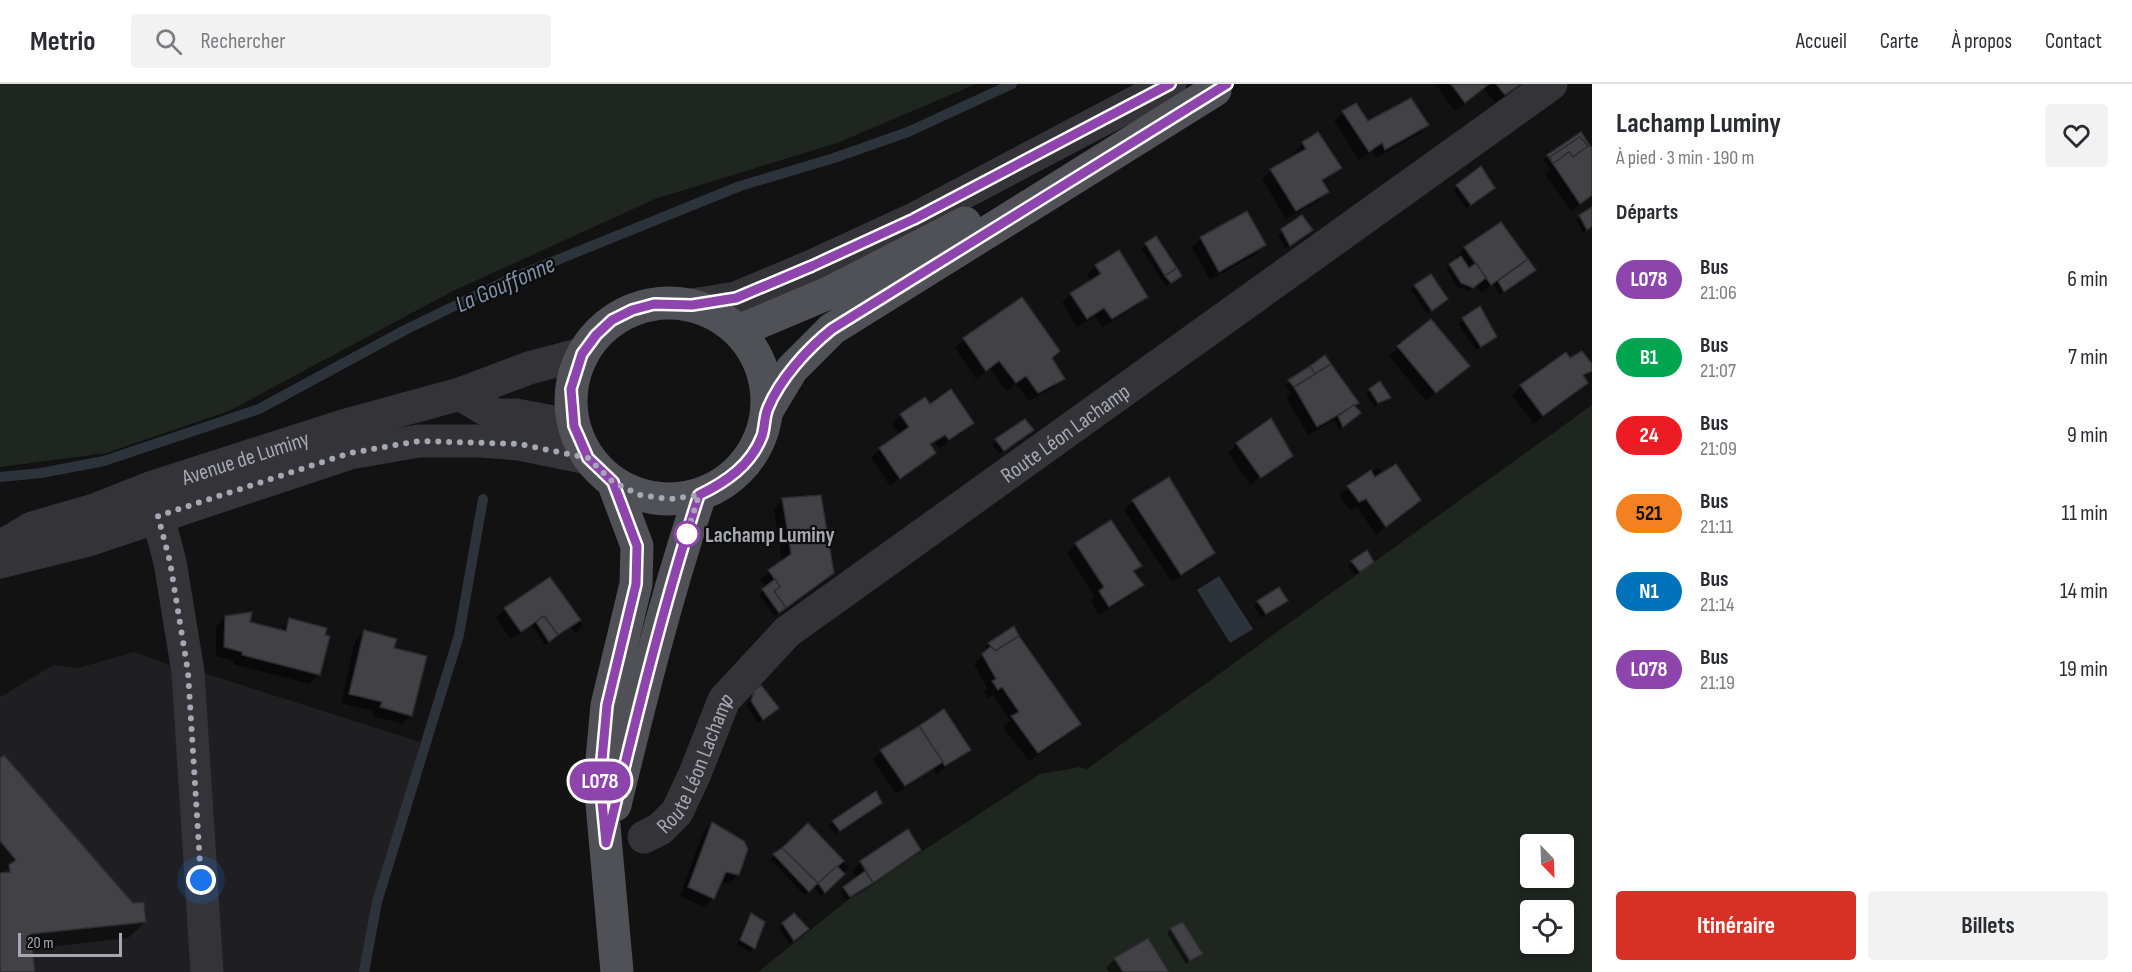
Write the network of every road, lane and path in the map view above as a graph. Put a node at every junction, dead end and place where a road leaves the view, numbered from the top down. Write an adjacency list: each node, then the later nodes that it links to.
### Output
1 (1170, 84): 4 (street)
2 (1551, 84): 18 (street, Route Léon Lachamp)
3 (1221, 87): 5 (main road); 8 (main road)
4 (692, 305): 5 (main road); 6 (main road)
5 (741, 330): 8 (main road)
6 (582, 354): 7 (street, Avenue de Luminy); 9 (main road)
7 (460, 394): 9 (street); 13 (street, Avenue de Luminy)
8 (768, 409): 12 (main road)
9 (574, 426): 10 (main road)
10 (588, 458): 11 (main road); 13 (street)
11 (613, 482): 12 (main road); 19 (main road, Route Léon Lachamp)
12 (699, 495): 19 (main road, Route Léon Lachamp)
13 (154, 502): 15 (street, Avenue de Luminy); 17 (street); 20 (street)
14 (0, 523): 15 (street, Avenue de Luminy)
15 (32, 528): 16 (street, Avenue de Luminy)
16 (0, 544)
17 (0, 562)
18 (644, 837)
19 (606, 843): 21 (main road, Route Léon Lachamp)
20 (207, 972)
21 (617, 972)

